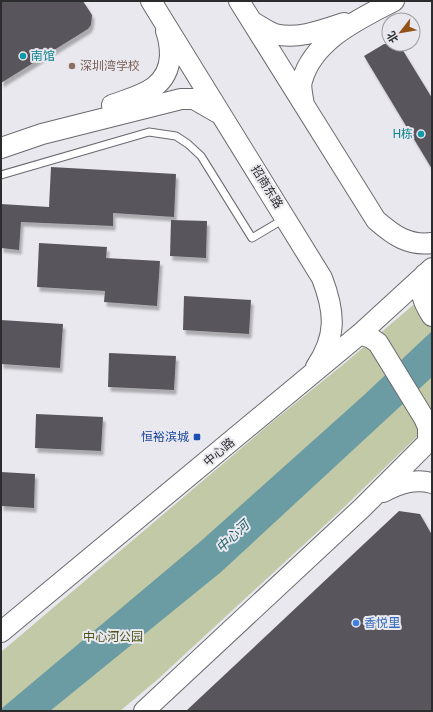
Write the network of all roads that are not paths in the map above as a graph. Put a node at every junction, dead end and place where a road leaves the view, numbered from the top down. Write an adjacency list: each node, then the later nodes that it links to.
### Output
1 (239, 1): 5 (street)
2 (394, 1): 4 (street)
3 (156, 6): 7 (street, 招商东路); 8 (street)
4 (359, 19): 5 (street); 6 (street)
5 (251, 21): 6 (street)
6 (304, 107): 12 (street)
7 (223, 116): 8 (street); 11 (street, 招商东路)
8 (42, 134): 9 (street)
9 (1, 148)
10 (1, 175): 11 (lane)
11 (286, 218): 16 (street, 招商东路)
12 (432, 243)
13 (429, 271): 14 (street); 15 (street, 中心路)
14 (428, 310)
15 (360, 334): 16 (street, 中心路); 17 (street)
16 (304, 382): 20 (street, 中心路)
17 (430, 440): 19 (street)
18 (432, 483): 19 (street)
19 (362, 508): 21 (street)
20 (1, 632)
21 (144, 711)

